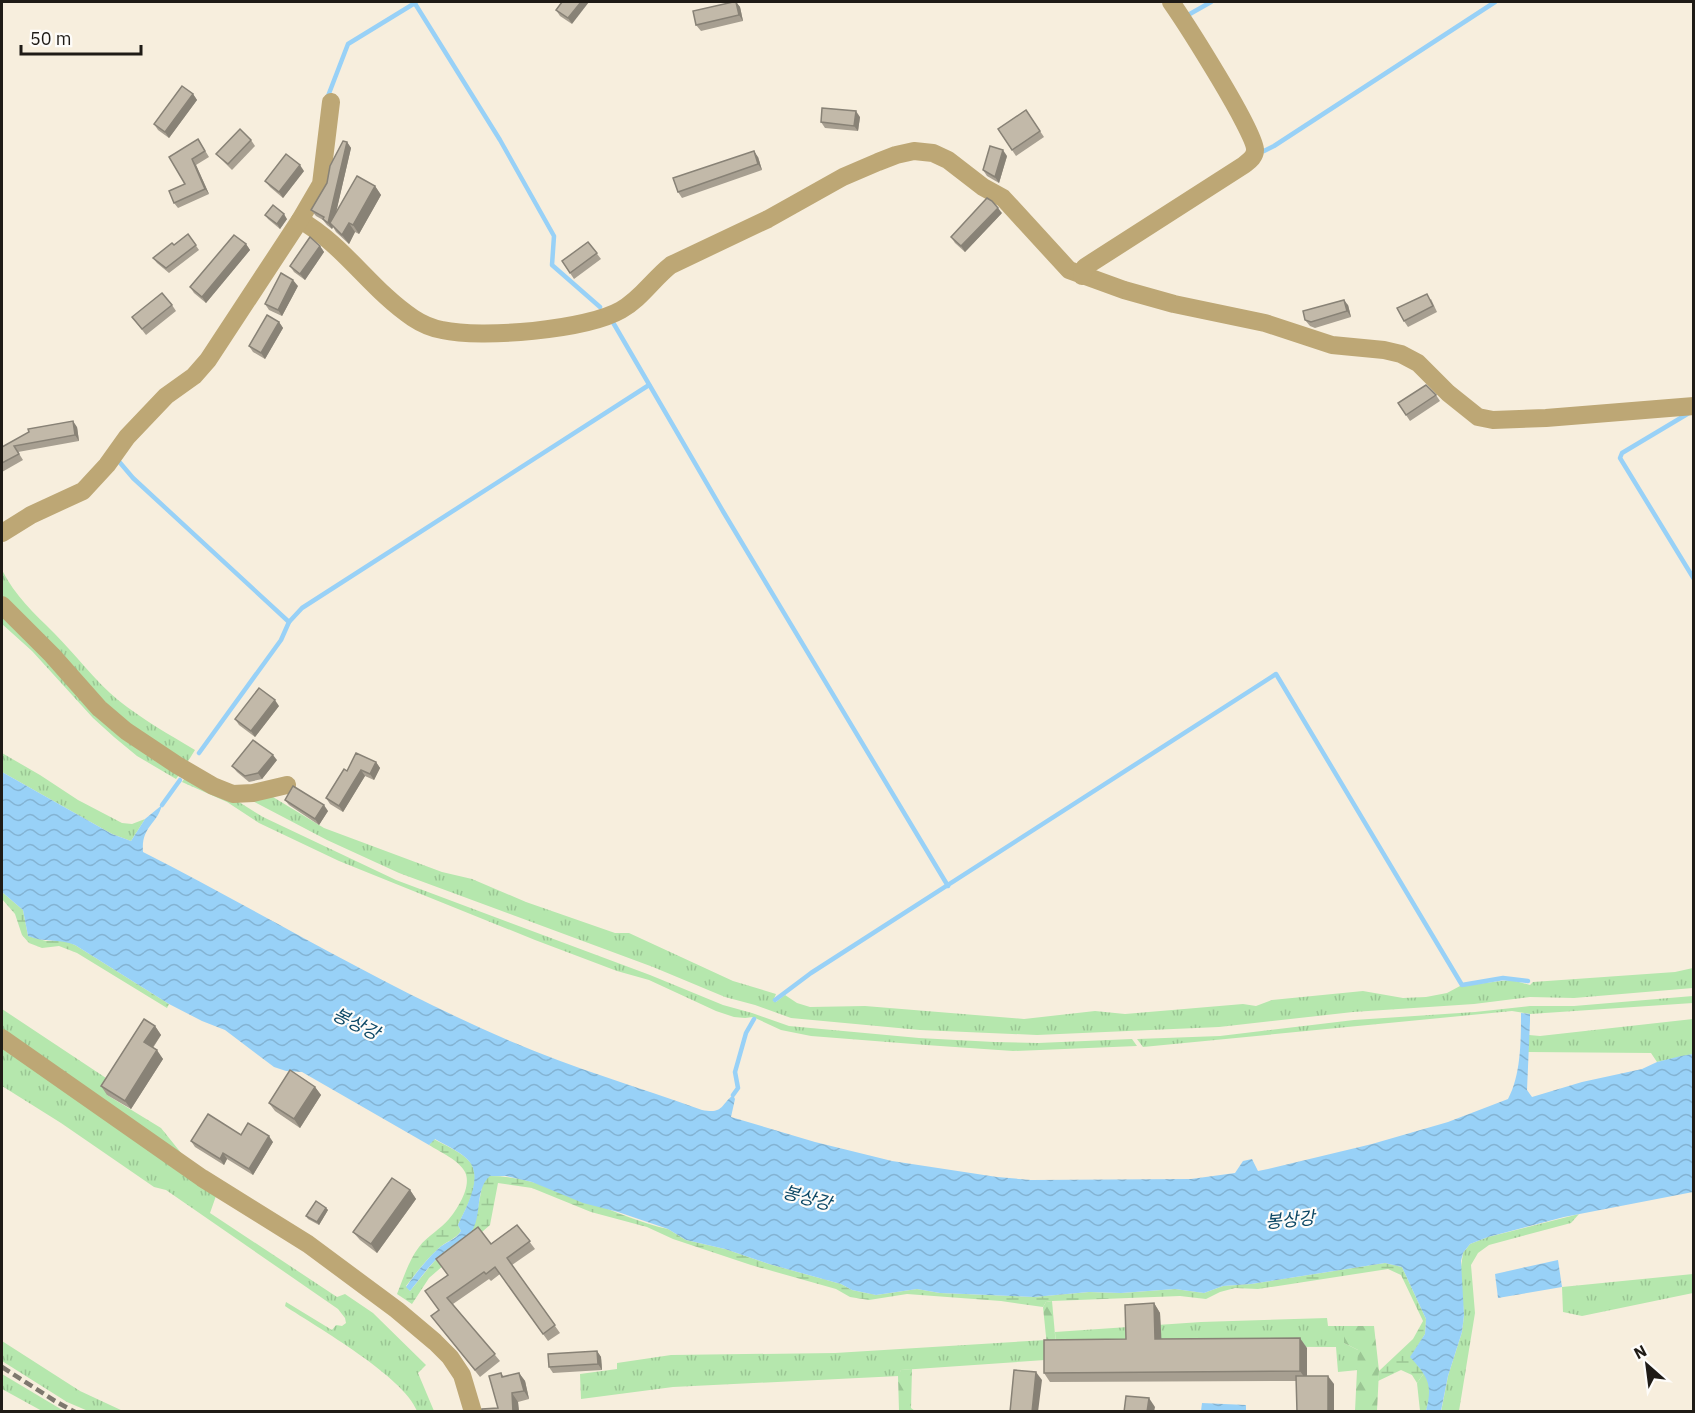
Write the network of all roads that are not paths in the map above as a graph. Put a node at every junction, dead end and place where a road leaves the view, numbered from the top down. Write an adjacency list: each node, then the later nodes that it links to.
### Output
1 (1171, 2): 4 (street)
2 (331, 102): 3 (street)
3 (300, 220): 4 (street); 6 (street)
4 (1082, 276): 5 (street)
5 (1694, 406)
6 (2, 533)
7 (2, 605): 8 (street)
8 (287, 785)
9 (2, 1038): 10 (street)
10 (473, 1412)

